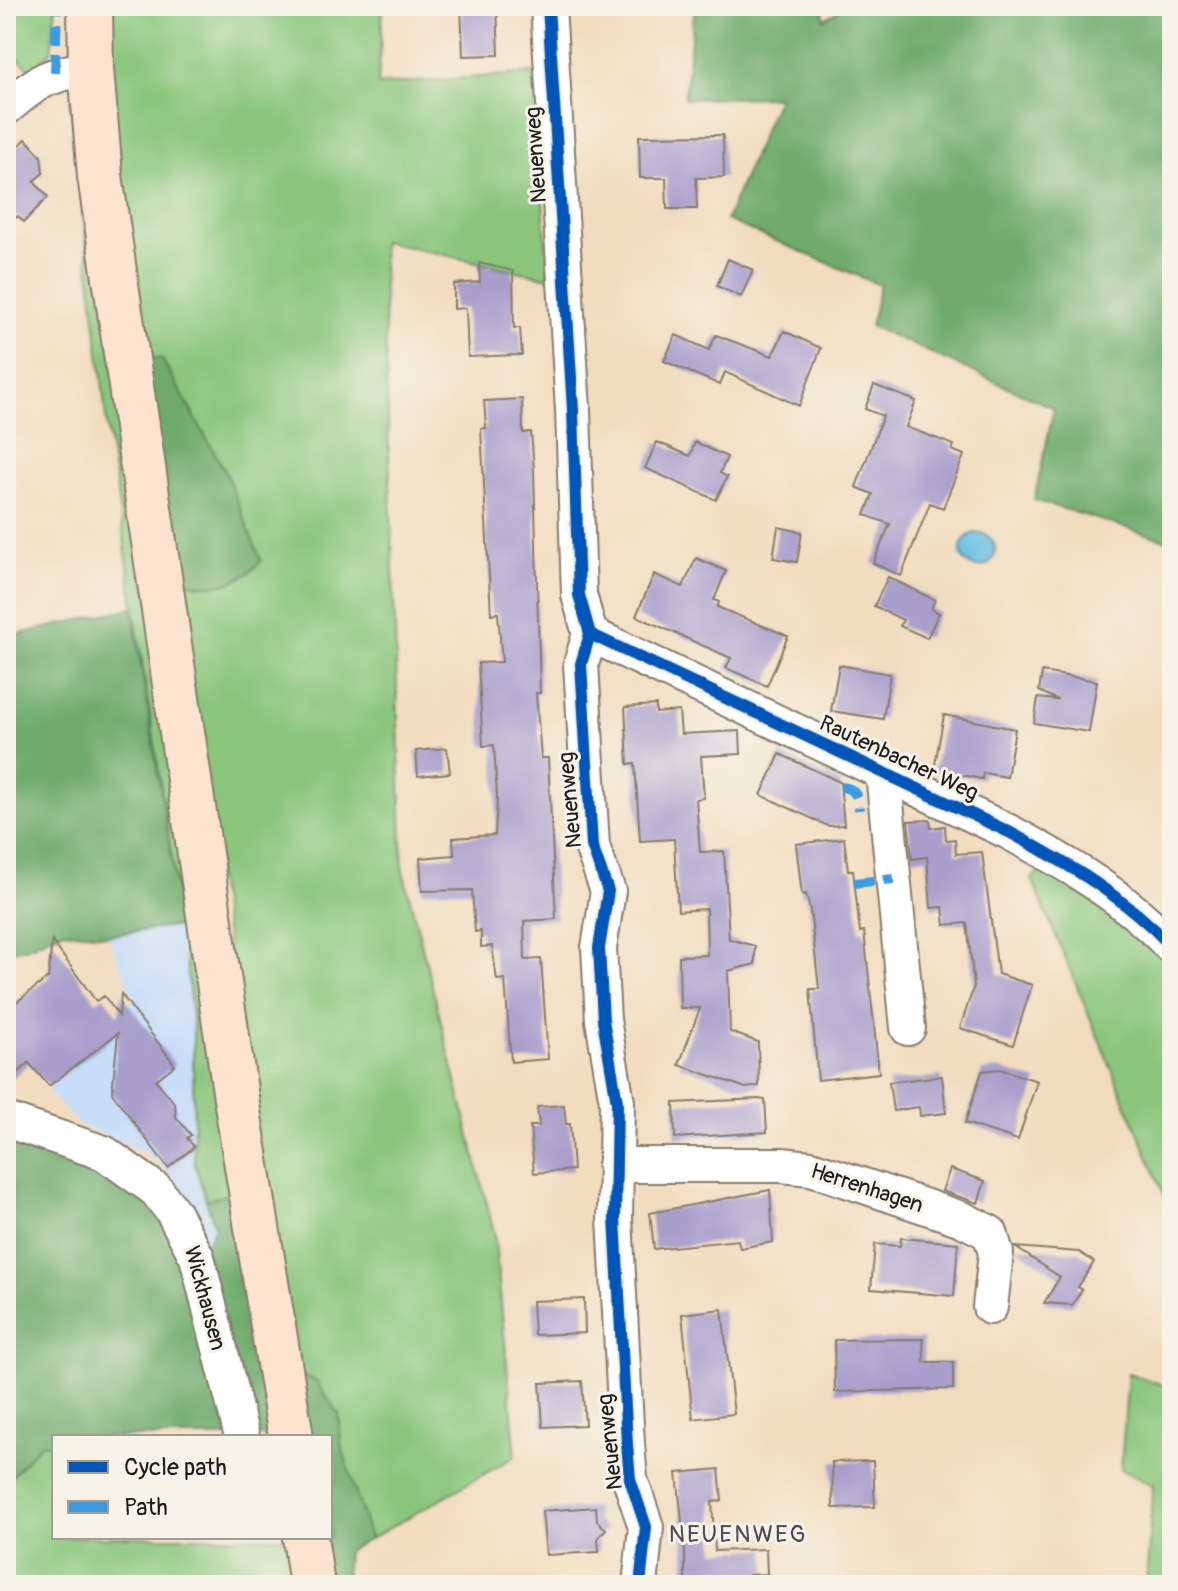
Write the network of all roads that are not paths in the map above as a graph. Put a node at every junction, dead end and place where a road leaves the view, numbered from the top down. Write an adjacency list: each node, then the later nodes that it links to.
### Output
1 (90, 6): 3 (main road)
2 (548, 6): 5 (street, Neuenweg)
3 (91, 69): 4 (street); 13 (main road)
4 (6, 108)
5 (590, 634): 6 (street, Rautenbacher Weg); 10 (street, Neuenweg)
6 (883, 772): 7 (street, Rautenbacher Weg); 8 (street, Rautenbacher Weg)
7 (1172, 947)
8 (908, 1028)
9 (6, 1120): 12 (street, Wickhausen)
10 (615, 1165): 11 (street, Herrenhagen); 16 (street, Neuenweg)
11 (990, 1307)
12 (242, 1435)
13 (291, 1435)
14 (305, 1539): 15 (main road)
15 (312, 1585)
16 (640, 1585)

